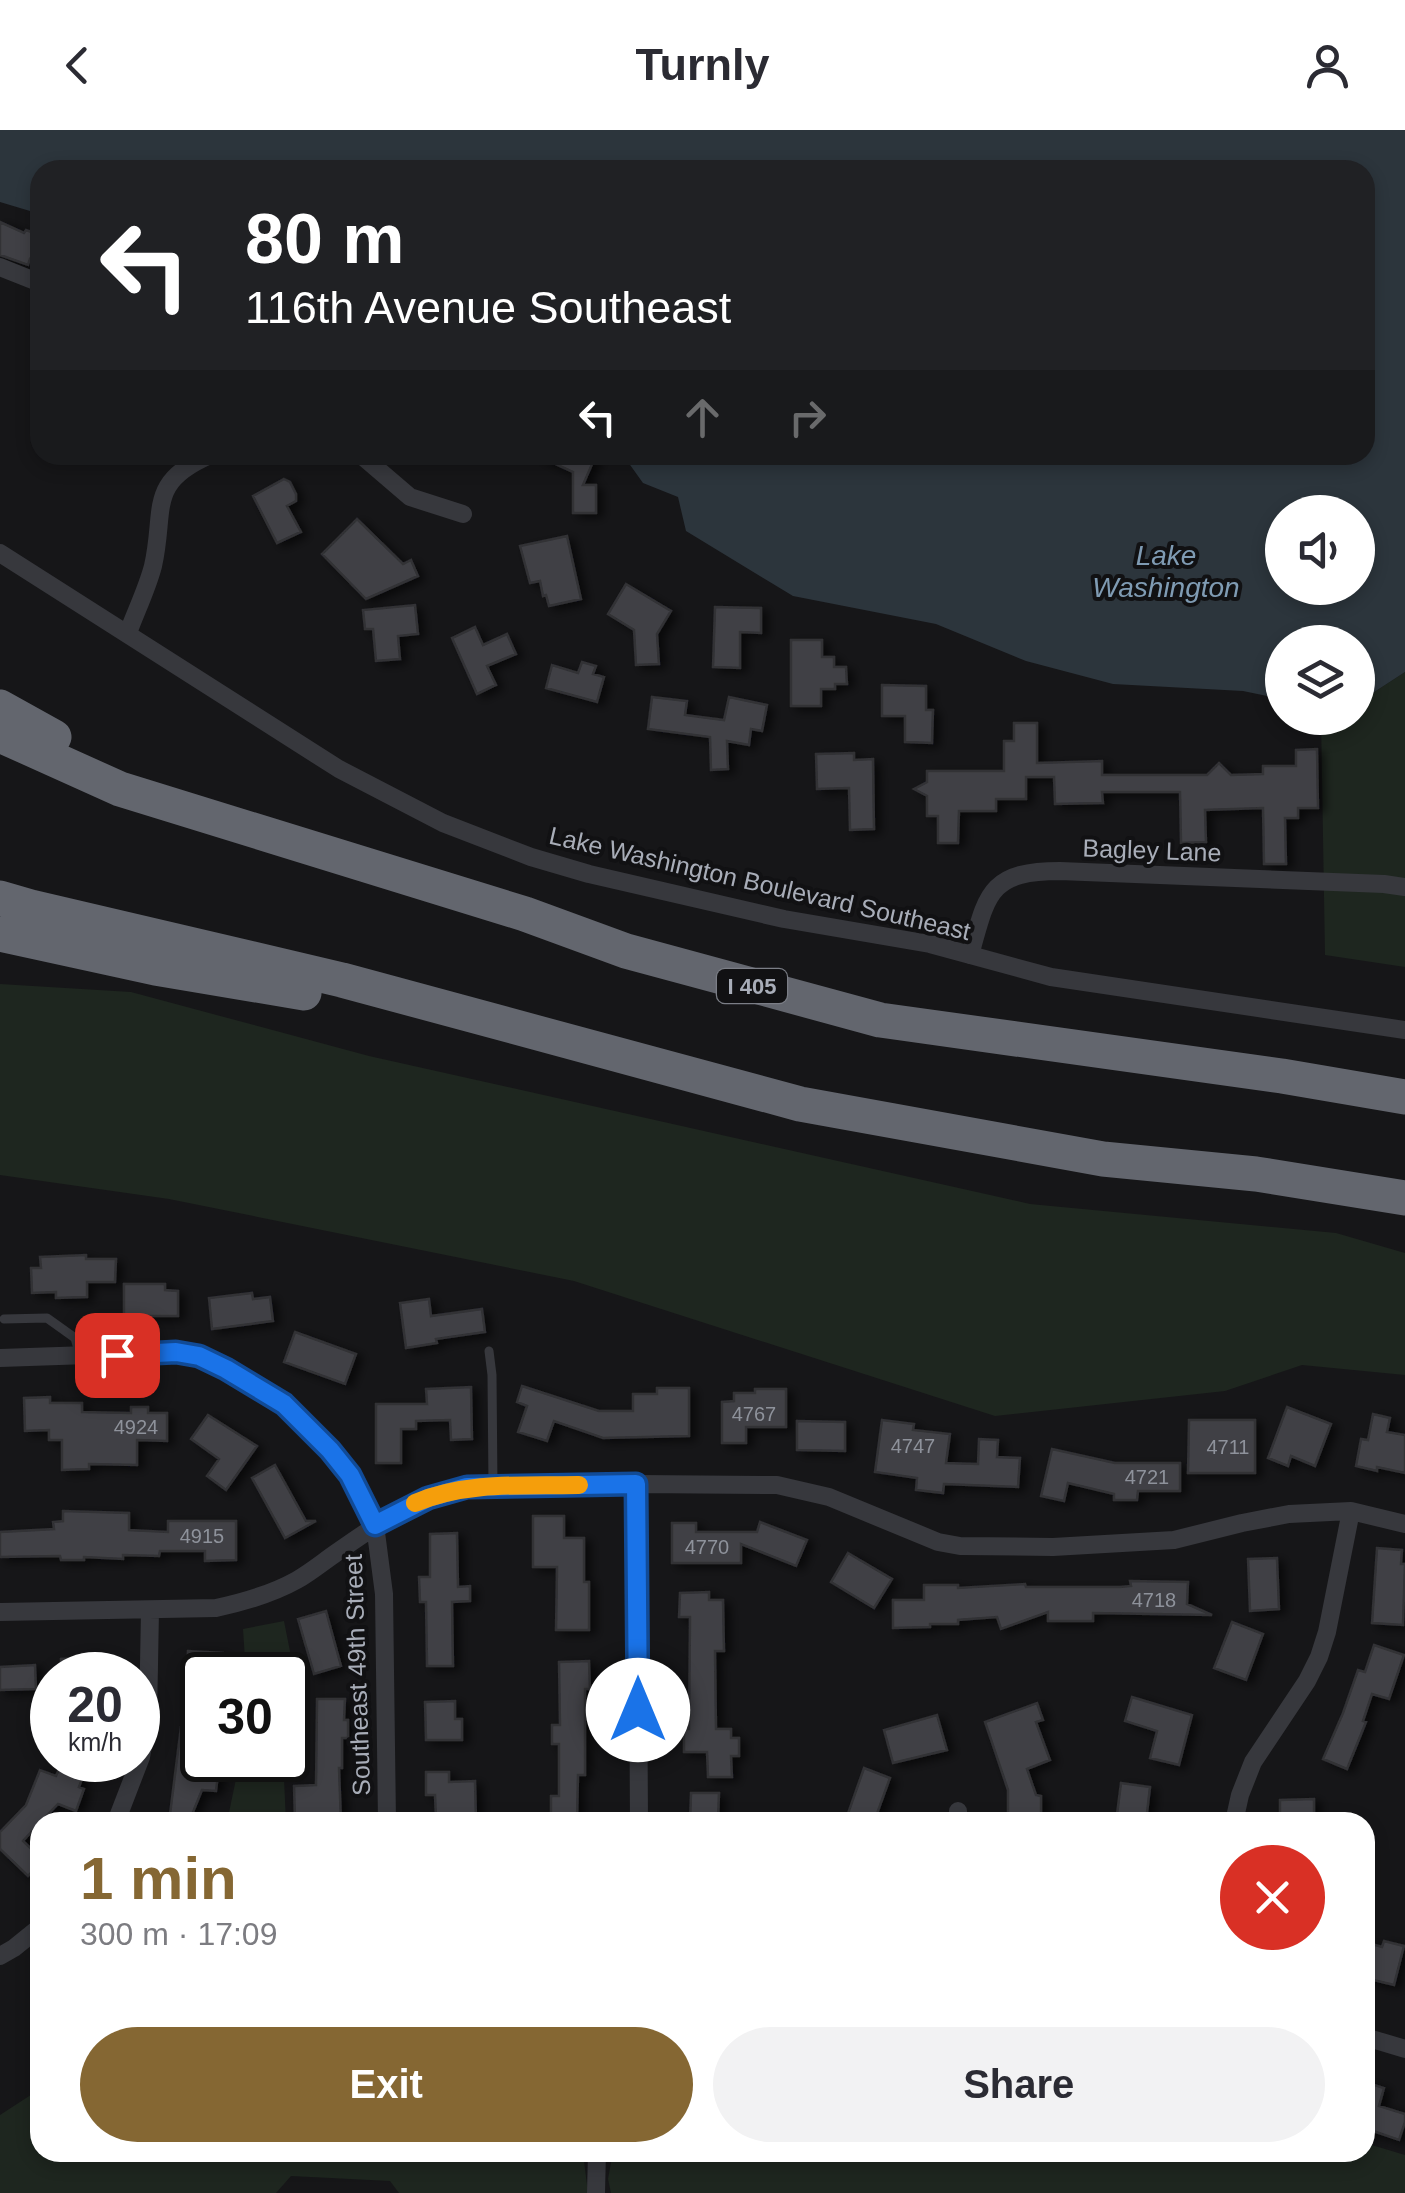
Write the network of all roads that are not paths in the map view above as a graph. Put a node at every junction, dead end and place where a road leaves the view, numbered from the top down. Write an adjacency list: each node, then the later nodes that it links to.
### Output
1 (0, 267): 2 (street)
2 (30, 279)
3 (190, 465): 7 (street)
4 (372, 465): 5 (street)
5 (463, 514)
6 (0, 553): 7 (street, Lake Washington Boulevard Southeast)
7 (128, 634): 14 (street, Lake Washington Boulevard Southeast)
8 (0, 707): 10 (highway)
9 (0, 735): 10 (highway, I 405)
10 (120, 788): 16 (highway, I 405)
11 (1405, 887): 14 (street, Bagley Lane)
12 (0, 898): 17 (highway)
13 (0, 934): 17 (highway)
14 (970, 956): 15 (street, Lake Washington Boulevard Southeast)
15 (1405, 1030)
16 (1405, 1096)
17 (800, 1104): 18 (highway)
18 (1405, 1198)
19 (4, 1319): 21 (lane)
20 (488, 1351): 24 (lane)
21 (80, 1356): 22 (street, Southeast 49th Street); 27 (street, Southeast 49th Street)
22 (0, 1358)
23 (636, 1484): 24 (street); 25 (street); 32 (street)
24 (493, 1487): 27 (street)
25 (1351, 1510): 26 (street); 33 (street)
26 (1405, 1524)
27 (375, 1525): 28 (street); 31 (street, Southeast 49th Street)
28 (150, 1610): 29 (street); 30 (street)
29 (0, 1612)
30 (120, 1812)
31 (387, 1812)
32 (639, 1812)
33 (1236, 1812)
34 (30, 1935): 35 (street)
35 (0, 1956)
36 (1375, 2040): 37 (street)
37 (1405, 2049)
38 (597, 2162): 39 (street)
39 (596, 2193)

